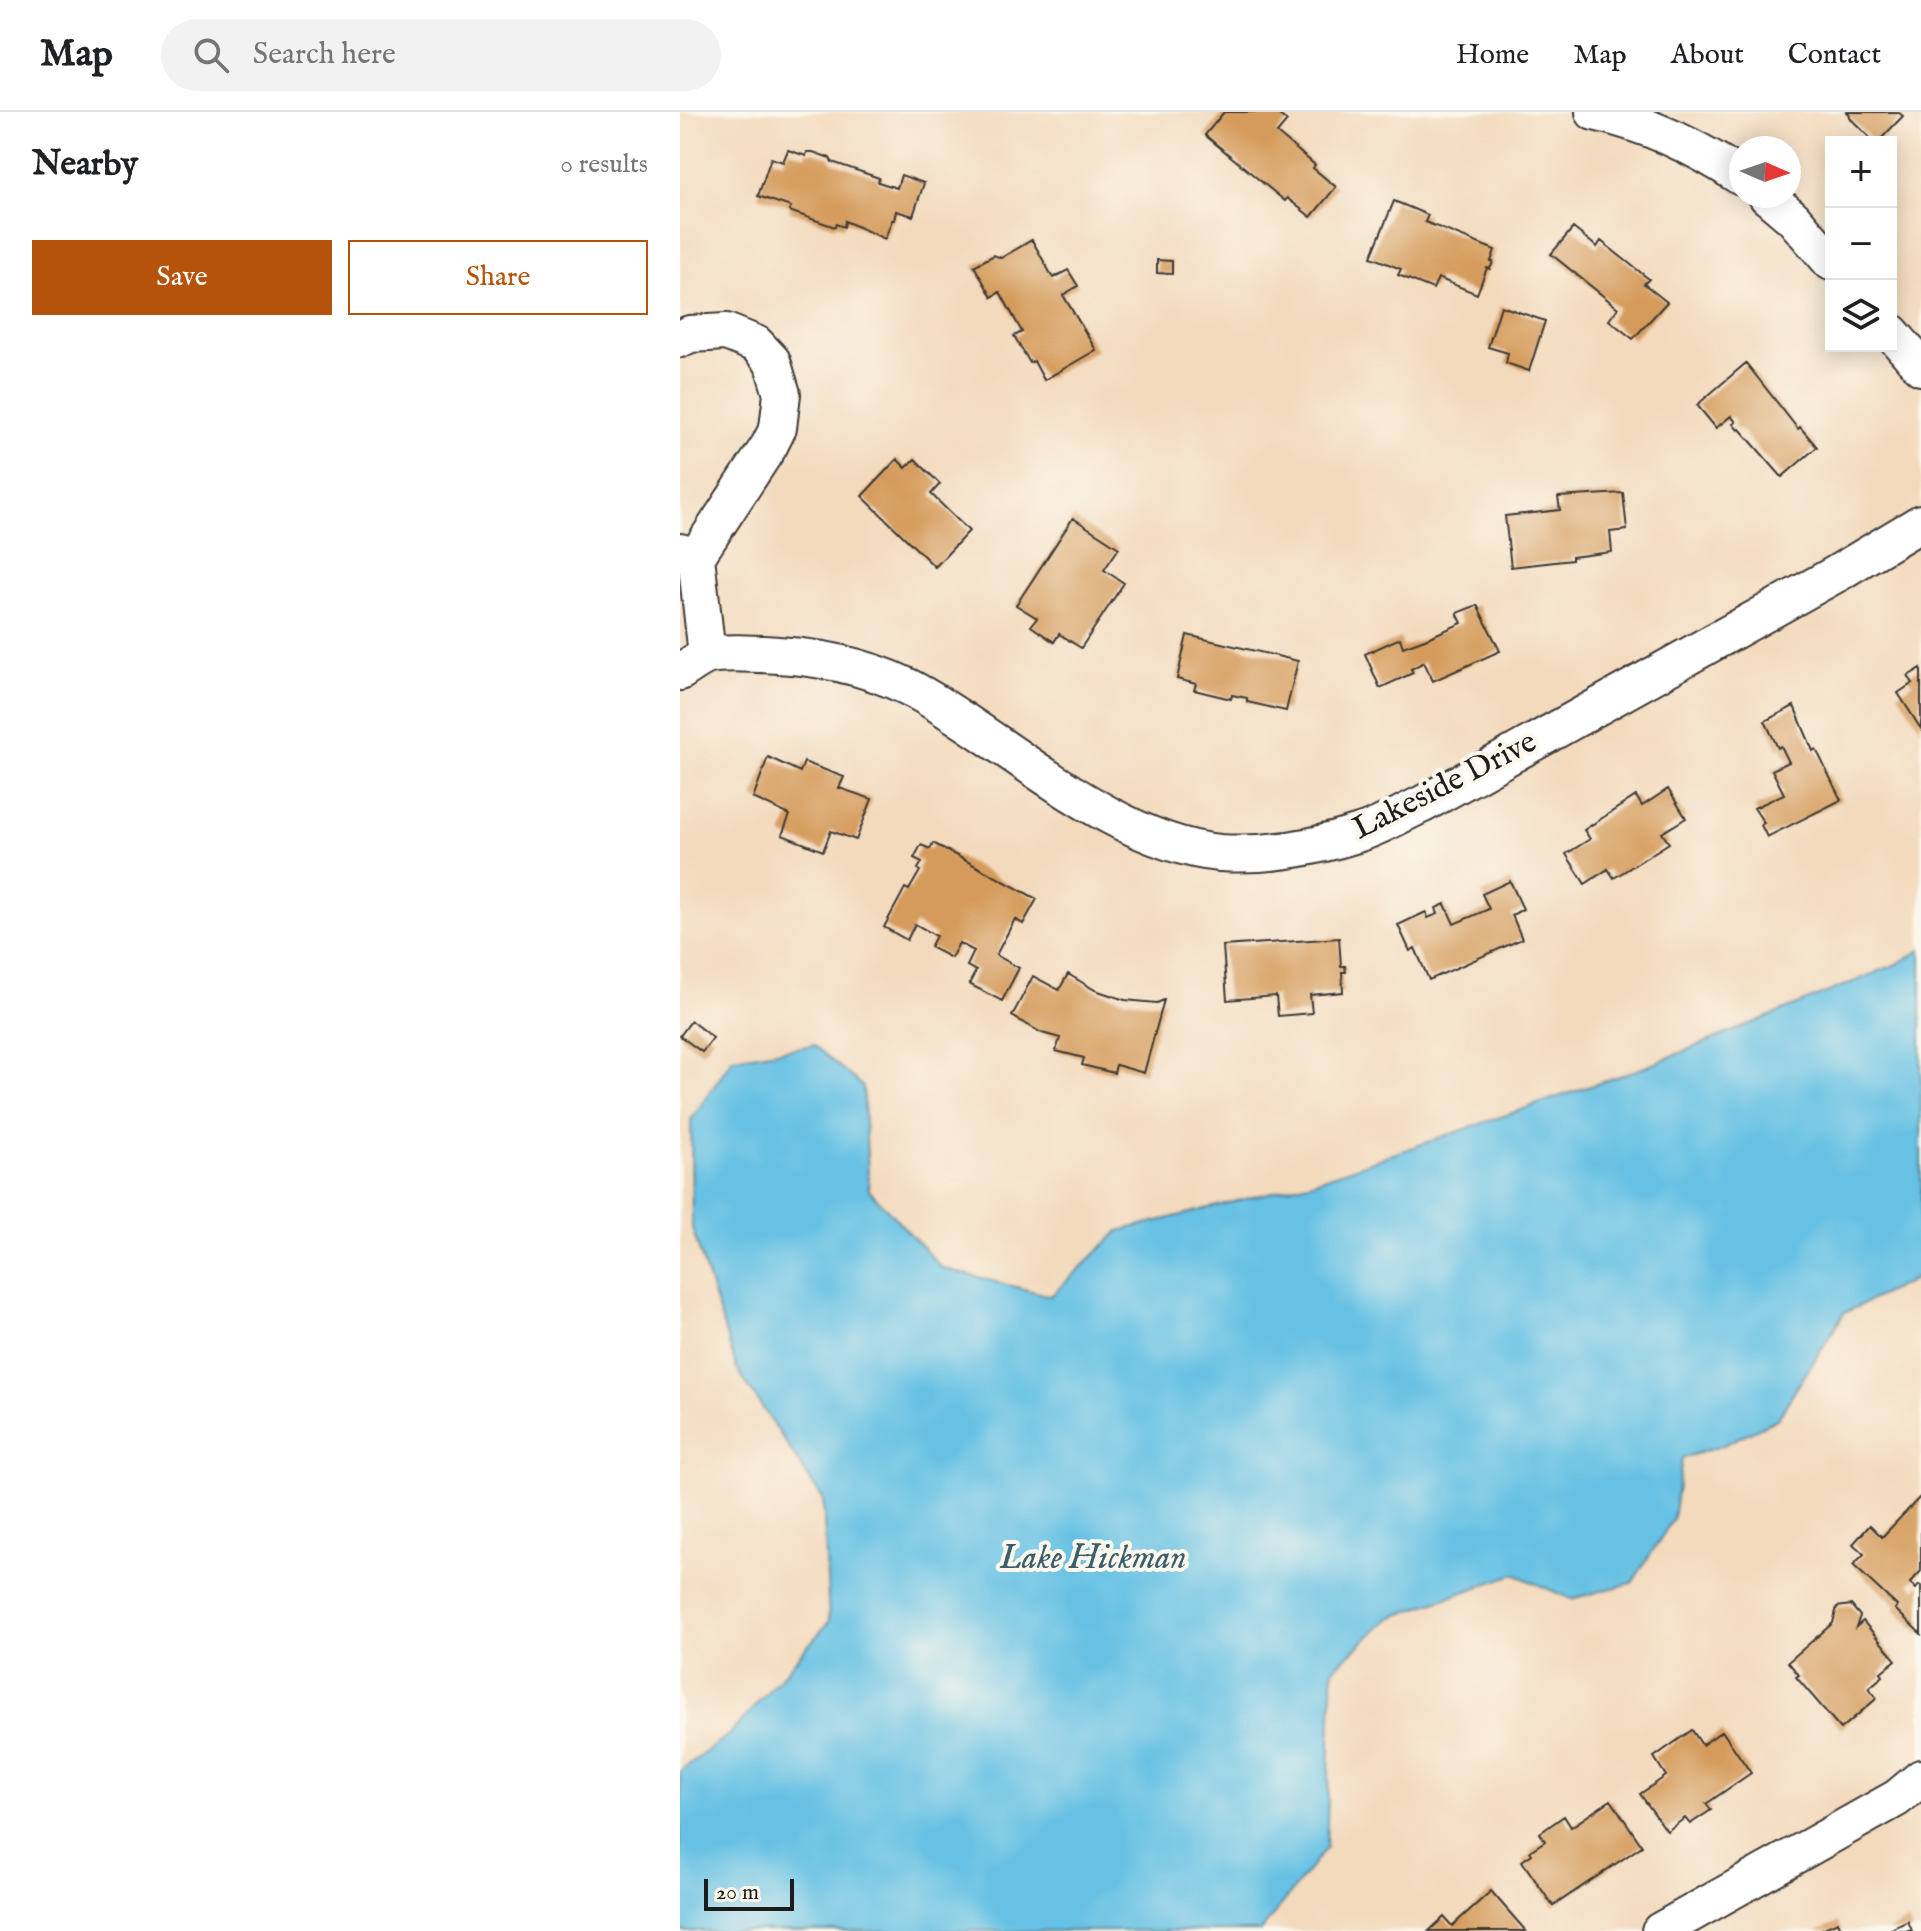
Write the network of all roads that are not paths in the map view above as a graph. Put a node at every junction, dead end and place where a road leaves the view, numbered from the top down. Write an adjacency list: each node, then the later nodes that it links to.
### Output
1 (1594, 112): 2 (street)
2 (1729, 170)
3 (1781, 208): 4 (street)
4 (1825, 255)
5 (680, 339): 9 (street)
6 (1897, 339): 7 (street)
7 (1921, 367)
8 (1921, 523): 10 (street, Lakeside Drive)
9 (688, 554): 10 (street)
10 (694, 664)
11 (1921, 1778): 12 (street)
12 (1660, 1931)

